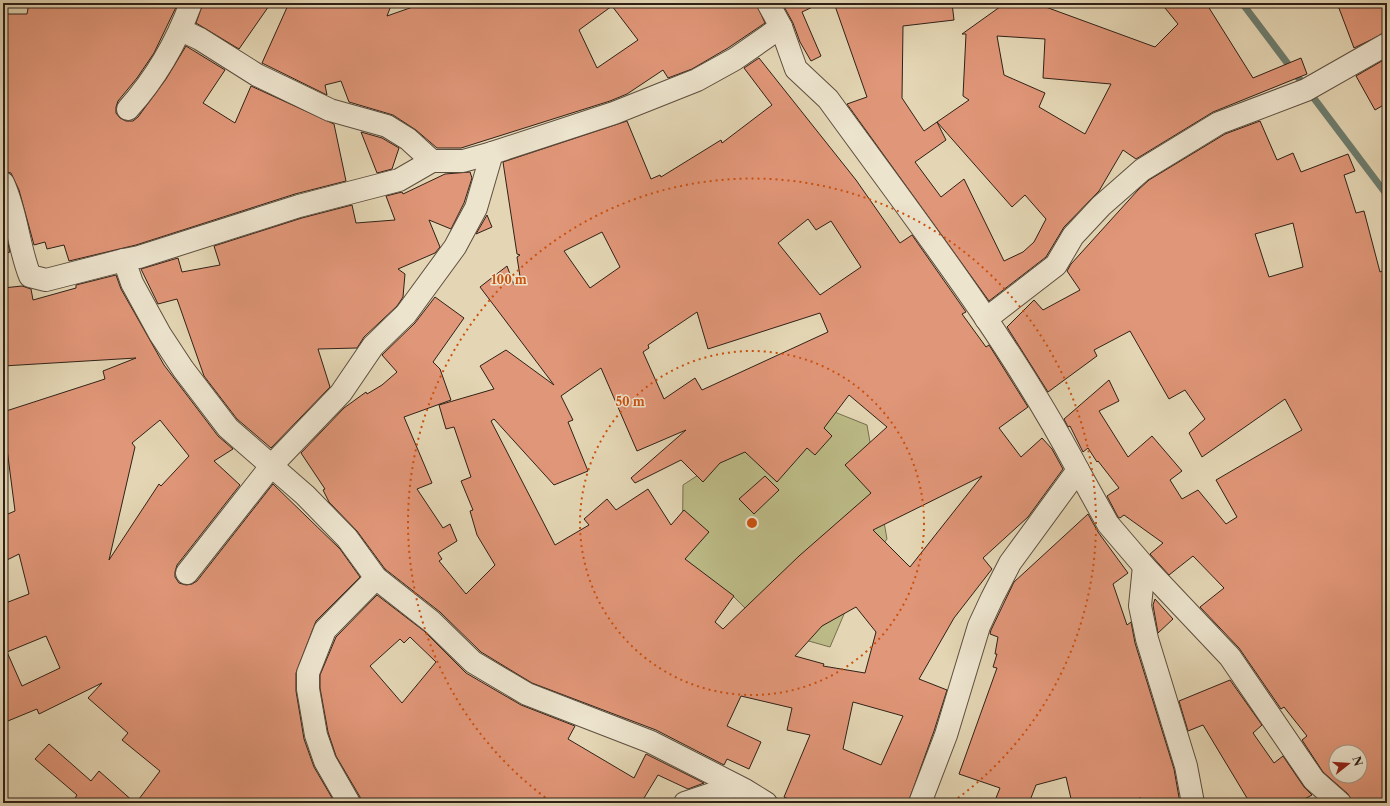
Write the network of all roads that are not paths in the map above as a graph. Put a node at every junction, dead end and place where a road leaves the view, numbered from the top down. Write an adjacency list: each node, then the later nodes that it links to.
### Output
1 (191, 3): 4 (street)
2 (768, 3): 3 (street)
3 (781, 27): 7 (street); 11 (street)
4 (181, 30): 6 (street); 8 (street)
5 (1387, 44): 11 (street)
6 (128, 109)
7 (492, 153): 8 (street); 12 (street)
8 (432, 161): 10 (street)
9 (3, 183): 10 (street)
10 (124, 260): 12 (street)
11 (986, 319): 13 (street)
12 (272, 465): 15 (street); 16 (street)
13 (1078, 470): 14 (street); 21 (street)
14 (1144, 566): 22 (street); 23 (street)
15 (187, 573)
16 (376, 578): 17 (street); 18 (street)
17 (736, 786): 19 (street); 20 (street)
18 (349, 803)
19 (685, 803)
20 (766, 803)
21 (920, 803)
22 (1193, 803)
23 (1340, 803)

